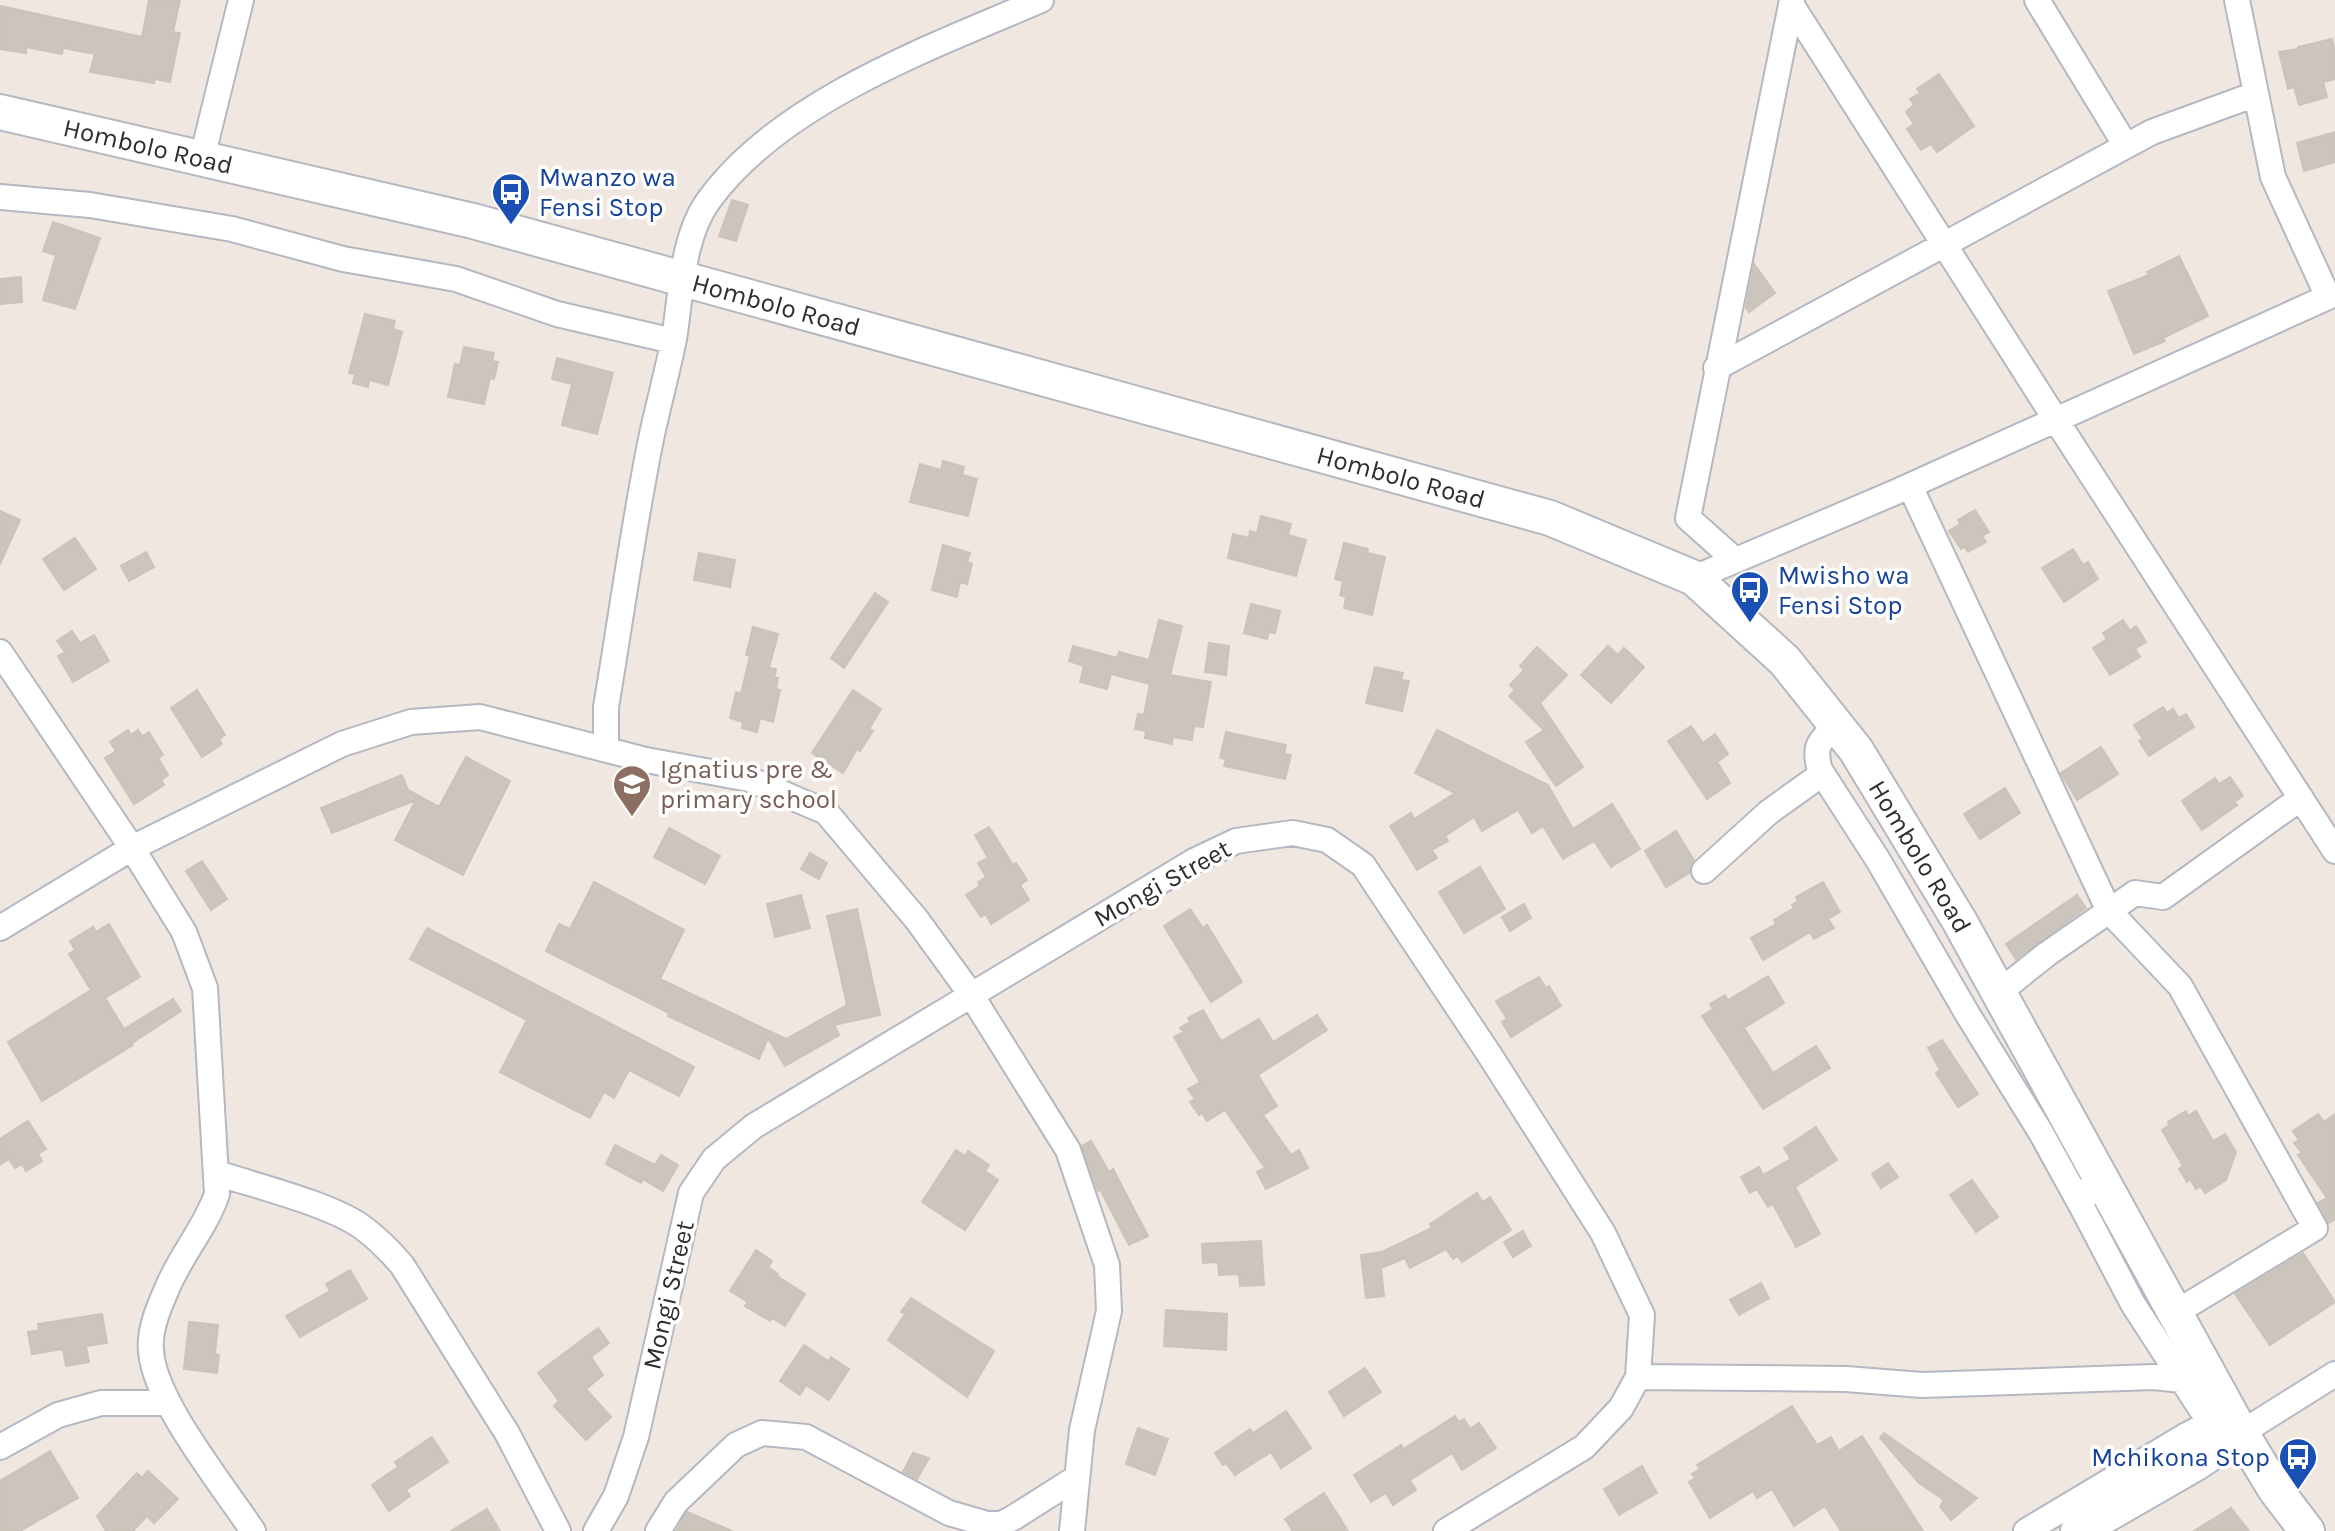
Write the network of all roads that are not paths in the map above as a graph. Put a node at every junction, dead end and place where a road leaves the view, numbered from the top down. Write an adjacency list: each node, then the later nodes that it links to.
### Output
1 (241, 0): 9 (street)
2 (1041, 0): 12 (street)
3 (2037, 0): 8 (street)
4 (2237, 0): 6 (street)
5 (1791, 2): 11 (street); 15 (street)
6 (2256, 94): 8 (street); 13 (street)
7 (0, 112): 9 (street, Hombolo Road)
8 (2126, 146): 11 (street)
9 (202, 158): 12 (street, Hombolo Road)
10 (0, 197): 14 (street)
11 (1944, 244): 15 (street); 16 (street)
12 (683, 280): 14 (street); 19 (street, Hombolo Road)
13 (2332, 296): 16 (street)
14 (673, 341): 22 (street)
15 (1716, 368): 18 (street)
16 (2056, 420): 17 (street); 24 (street)
17 (1910, 486): 18 (street); 28 (street)
18 (1735, 560): 19 (street)
19 (1694, 578): 21 (street, Hombolo Road)
20 (0, 652): 25 (street)
21 (1837, 726): 23 (street); 31 (street, Hombolo Road)
22 (606, 747): 25 (street); 30 (street)
23 (1822, 774): 27 (street); 34 (street)
24 (2301, 798): 26 (street); 28 (street)
25 (132, 848): 29 (street); 33 (street)
26 (2335, 851)
27 (1704, 871)
28 (2109, 911): 31 (street); 35 (street)
29 (0, 928)
30 (970, 993): 37 (street, Mongi Street); 42 (street); 45 (street, Mongi Street)
31 (1998, 993): 32 (street, Hombolo Road)
32 (2090, 1161): 34 (street); 35 (street, Hombolo Road)
33 (217, 1173): 39 (street); 44 (street)
34 (2082, 1207): 38 (street)
35 (2175, 1313): 40 (street, Hombolo Road)
36 (2335, 1374): 40 (street)
37 (1638, 1377): 38 (street); 48 (street, Mongi Street)
38 (2181, 1380): 40 (street)
39 (166, 1403): 41 (street); 43 (street)
40 (2227, 1423): 49 (street); 50 (street); 51 (street, Hombolo Road)
41 (0, 1447)
42 (1076, 1478): 46 (street); 47 (street)
43 (253, 1531)
44 (558, 1531)
45 (596, 1531)
46 (658, 1531)
47 (1072, 1531)
48 (1446, 1531)
49 (2026, 1531)
50 (2078, 1531)
51 (2307, 1531)

